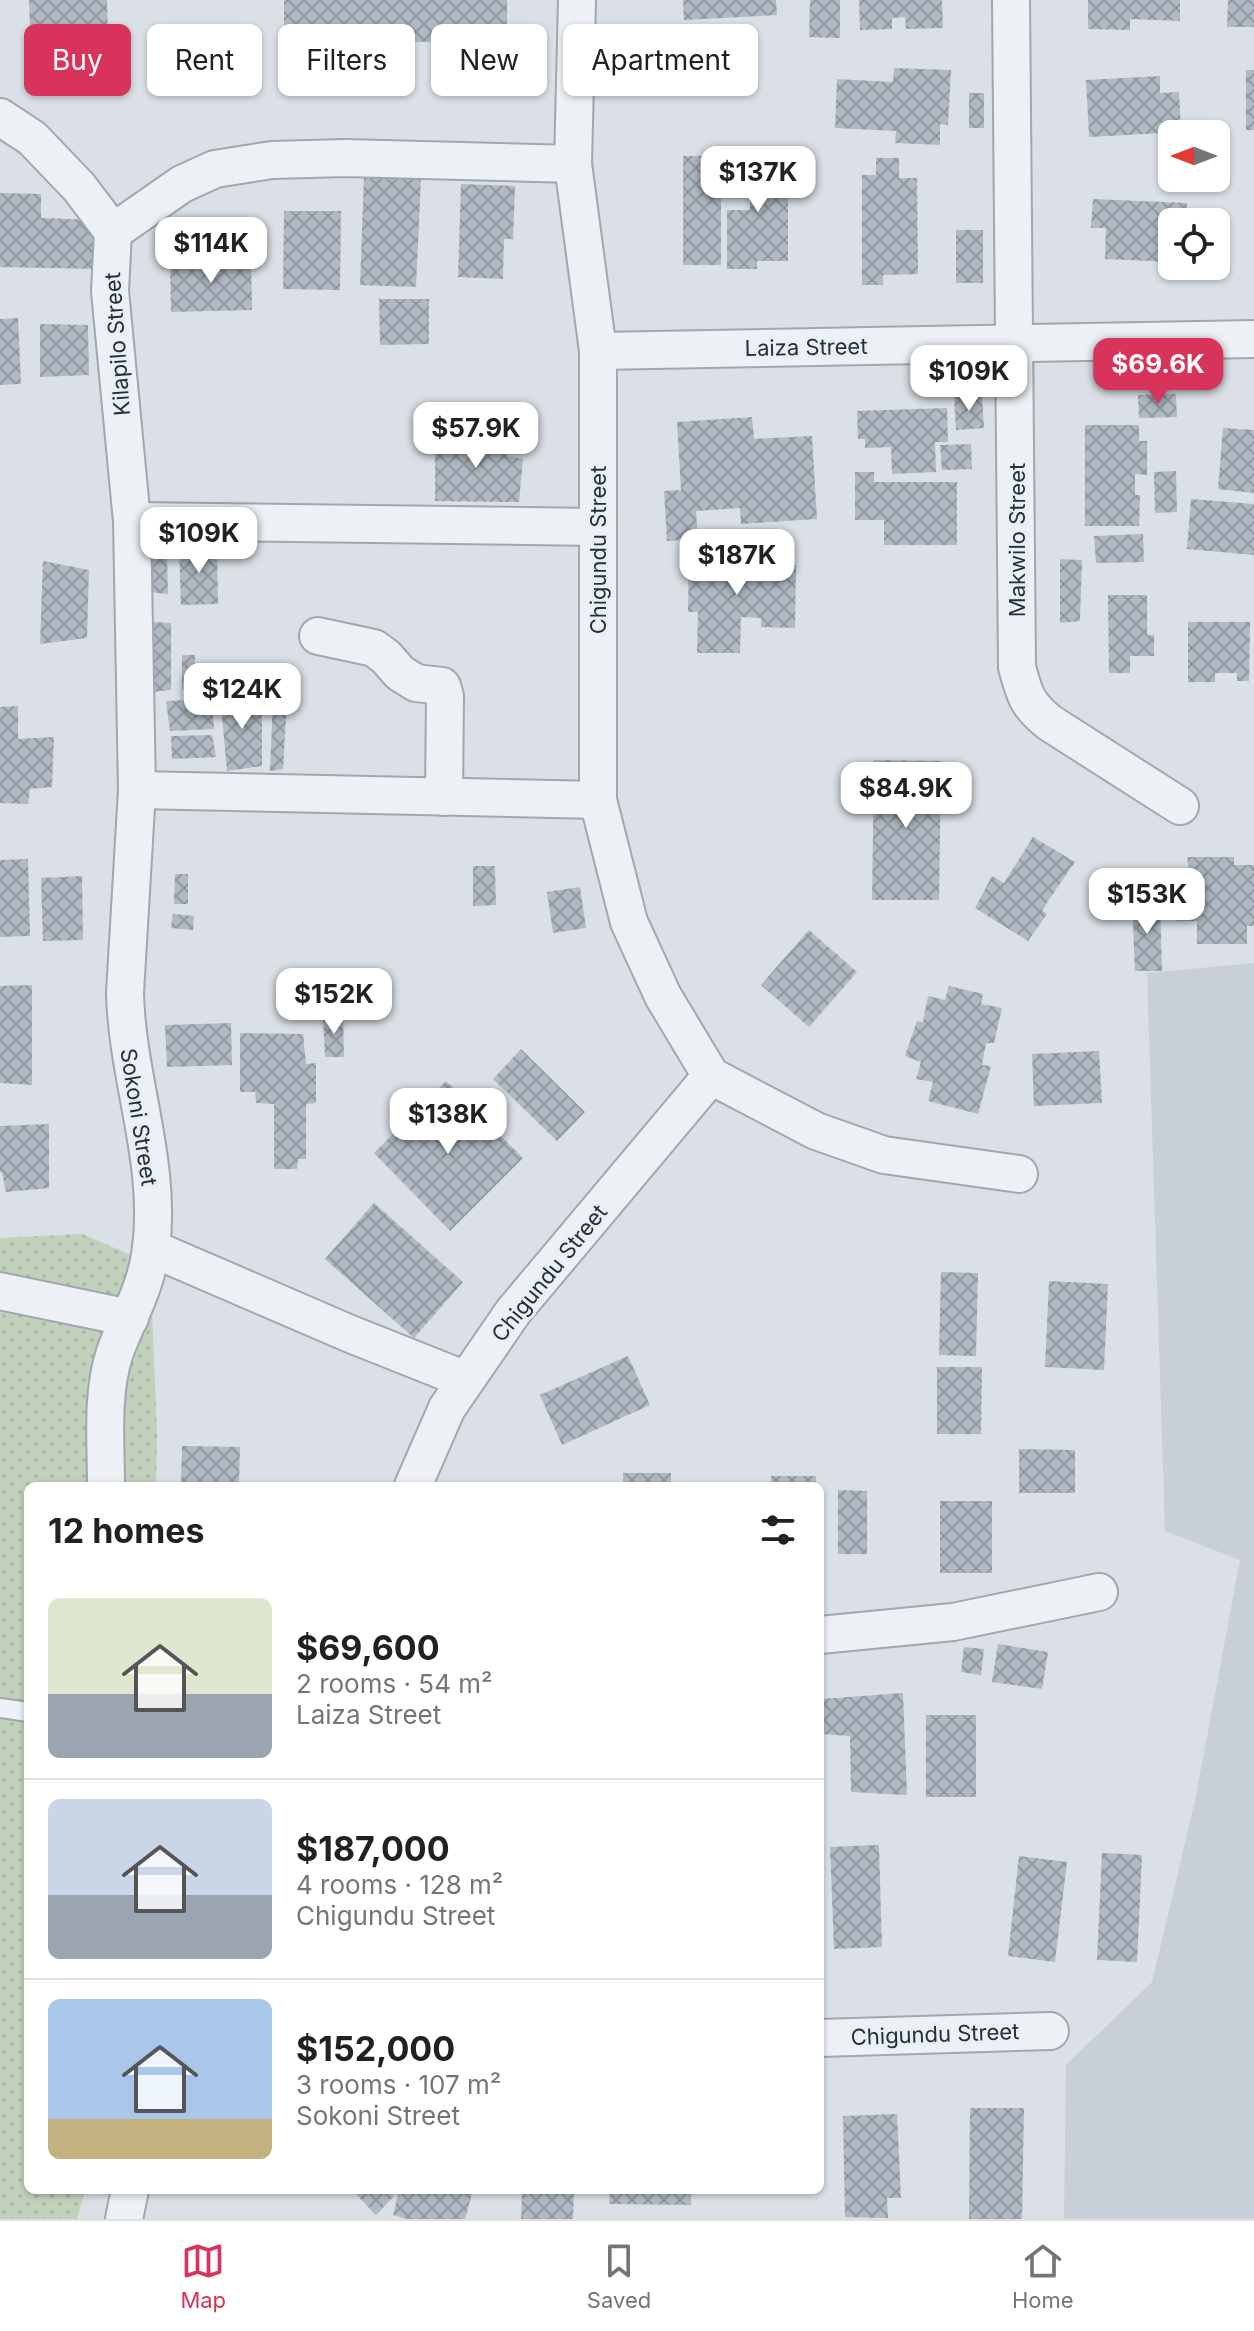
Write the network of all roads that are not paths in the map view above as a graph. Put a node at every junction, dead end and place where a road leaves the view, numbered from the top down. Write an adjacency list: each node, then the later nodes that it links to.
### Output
1 (577, 0): 4 (street, Chigundu Street)
2 (1011, 0): 7 (street, Makwilo Street)
3 (0, 117): 5 (street)
4 (573, 164): 5 (street); 8 (street, Chigundu Street)
5 (113, 232): 9 (street, Kilapilo Street)
6 (1254, 339): 7 (street, Laiza Street)
7 (1016, 343): 8 (street, Laiza Street); 15 (street, Makwilo Street)
8 (598, 351): 10 (street, Chigundu Street)
9 (132, 521): 10 (street); 12 (street, Kilapilo Street)
10 (598, 527): 14 (street, Chigundu Street)
11 (318, 636): 13 (street)
12 (137, 790): 13 (street); 18 (street, Sokoni Street)
13 (444, 797): 14 (street)
14 (598, 800): 16 (street, Chigundu Street)
15 (1180, 806)
16 (711, 1076): 17 (street); 21 (street, Chigundu Street)
17 (1019, 1174)
18 (151, 1248): 20 (street, Sokoni Street); 21 (street)
19 (0, 1291): 20 (street)
20 (130, 1318): 22 (street, Sokoni Street)
21 (466, 1380): 23 (street, Chigundu Street)
22 (106, 1482)
23 (415, 1482)
24 (1099, 1592): 25 (street)
25 (824, 1635)
26 (0, 1708): 27 (lane)
27 (24, 1711)
28 (1050, 2031): 29 (street, Chigundu Street)
29 (824, 2038)
30 (129, 2194): 31 (street)
31 (124, 2219)

